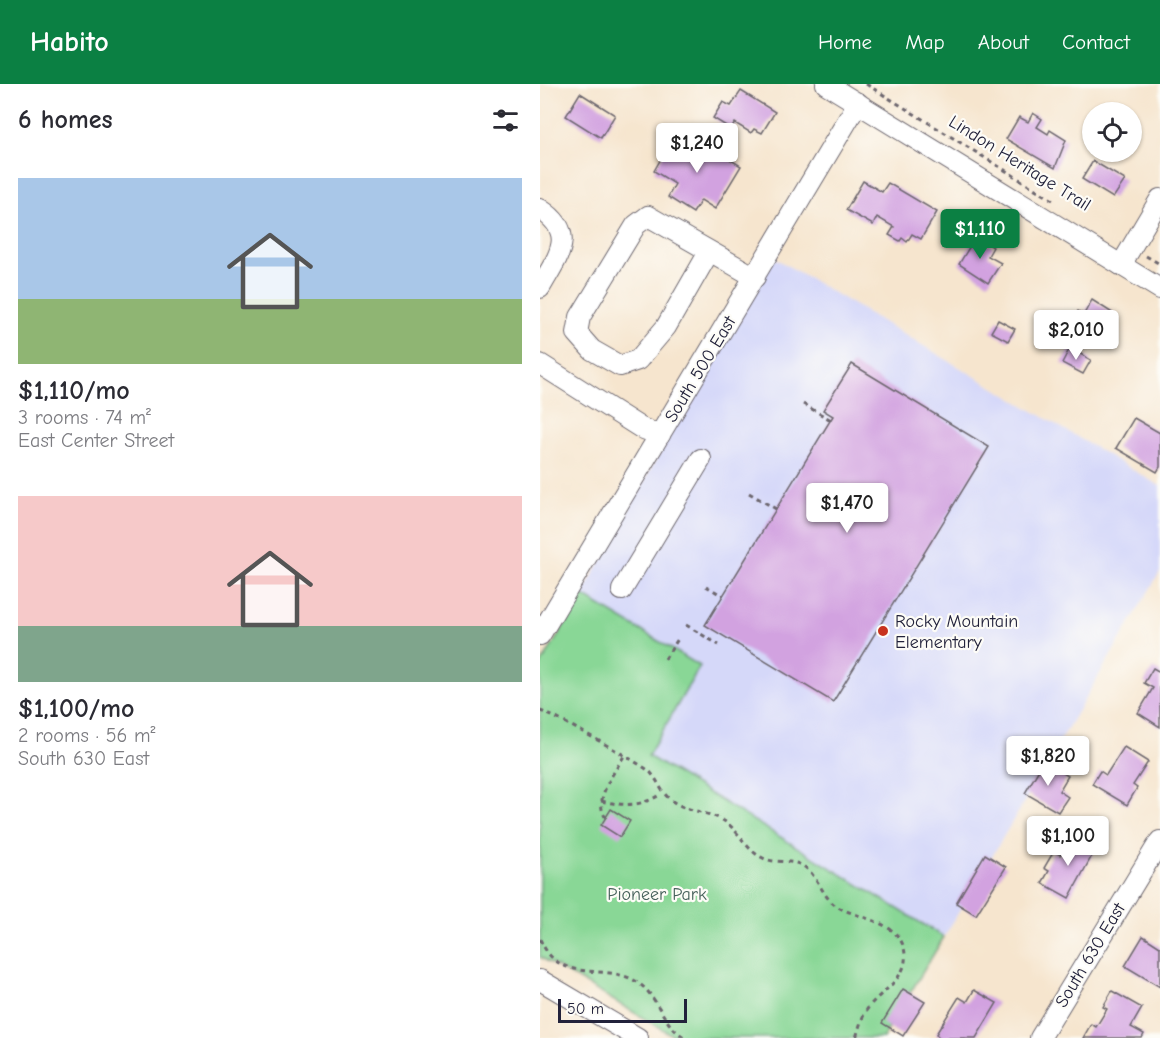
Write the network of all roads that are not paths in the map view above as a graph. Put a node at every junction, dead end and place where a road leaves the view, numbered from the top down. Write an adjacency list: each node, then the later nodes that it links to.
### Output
1 (826, 84): 2 (street)
2 (858, 103): 6 (street); 7 (street, South 500 East)
3 (1160, 199): 6 (street)
4 (540, 209): 8 (street)
5 (709, 252): 5 (street); 7 (street)
6 (1121, 265): 9 (street)
7 (755, 278): 11 (street, South 500 East)
8 (540, 288)
9 (1160, 289)
10 (540, 364): 11 (street)
11 (660, 435): 14 (street, South 500 East)
12 (701, 459): 13 (street)
13 (622, 590)
14 (540, 634)
15 (1160, 841): 18 (street, South 630 East)
16 (540, 980): 17 (street)
17 (638, 1038)
18 (1040, 1038)

